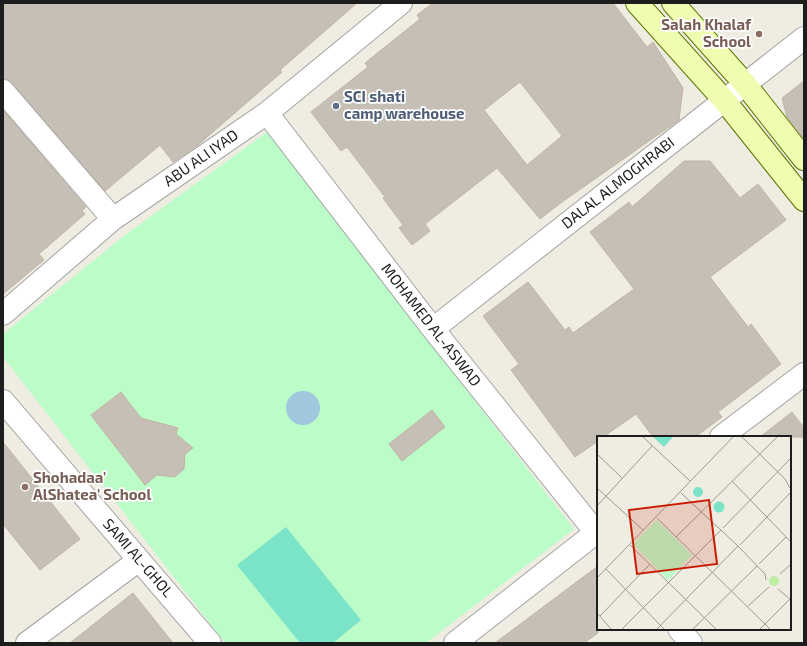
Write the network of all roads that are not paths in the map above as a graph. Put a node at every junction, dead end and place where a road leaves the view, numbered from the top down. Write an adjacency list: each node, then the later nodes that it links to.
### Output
1 (401, 3): 8 (street, ABU ALI IYAD)
2 (637, 3): 7 (main road)
3 (673, 3): 5 (main road)
4 (804, 38): 5 (street, DALAL ALMOGHRABI)
5 (745, 84): 7 (street, DALAL ALMOGHRABI); 9 (main road)
6 (3, 91): 11 (street)
7 (724, 100): 10 (main road); 13 (street, DALAL ALMOGHRABI)
8 (267, 112): 11 (street, ABU ALI IYAD); 13 (street, MOHAMED AL-ASWAD)
9 (804, 159)
10 (804, 200)
11 (113, 219): 12 (street, ABU ALI IYAD)
12 (3, 314)
13 (433, 329): 17 (street, MOHAMED AL-ASWAD)
14 (804, 374): 16 (street)
15 (3, 401): 18 (street, SAMI AL-GHOL)
16 (722, 436)
17 (597, 533): 22 (street)
18 (139, 560): 20 (street); 21 (street, SAMI AL-GHOL)
19 (680, 630): 23 (street)
20 (27, 643)
21 (210, 643)
22 (454, 643)
23 (691, 643)

